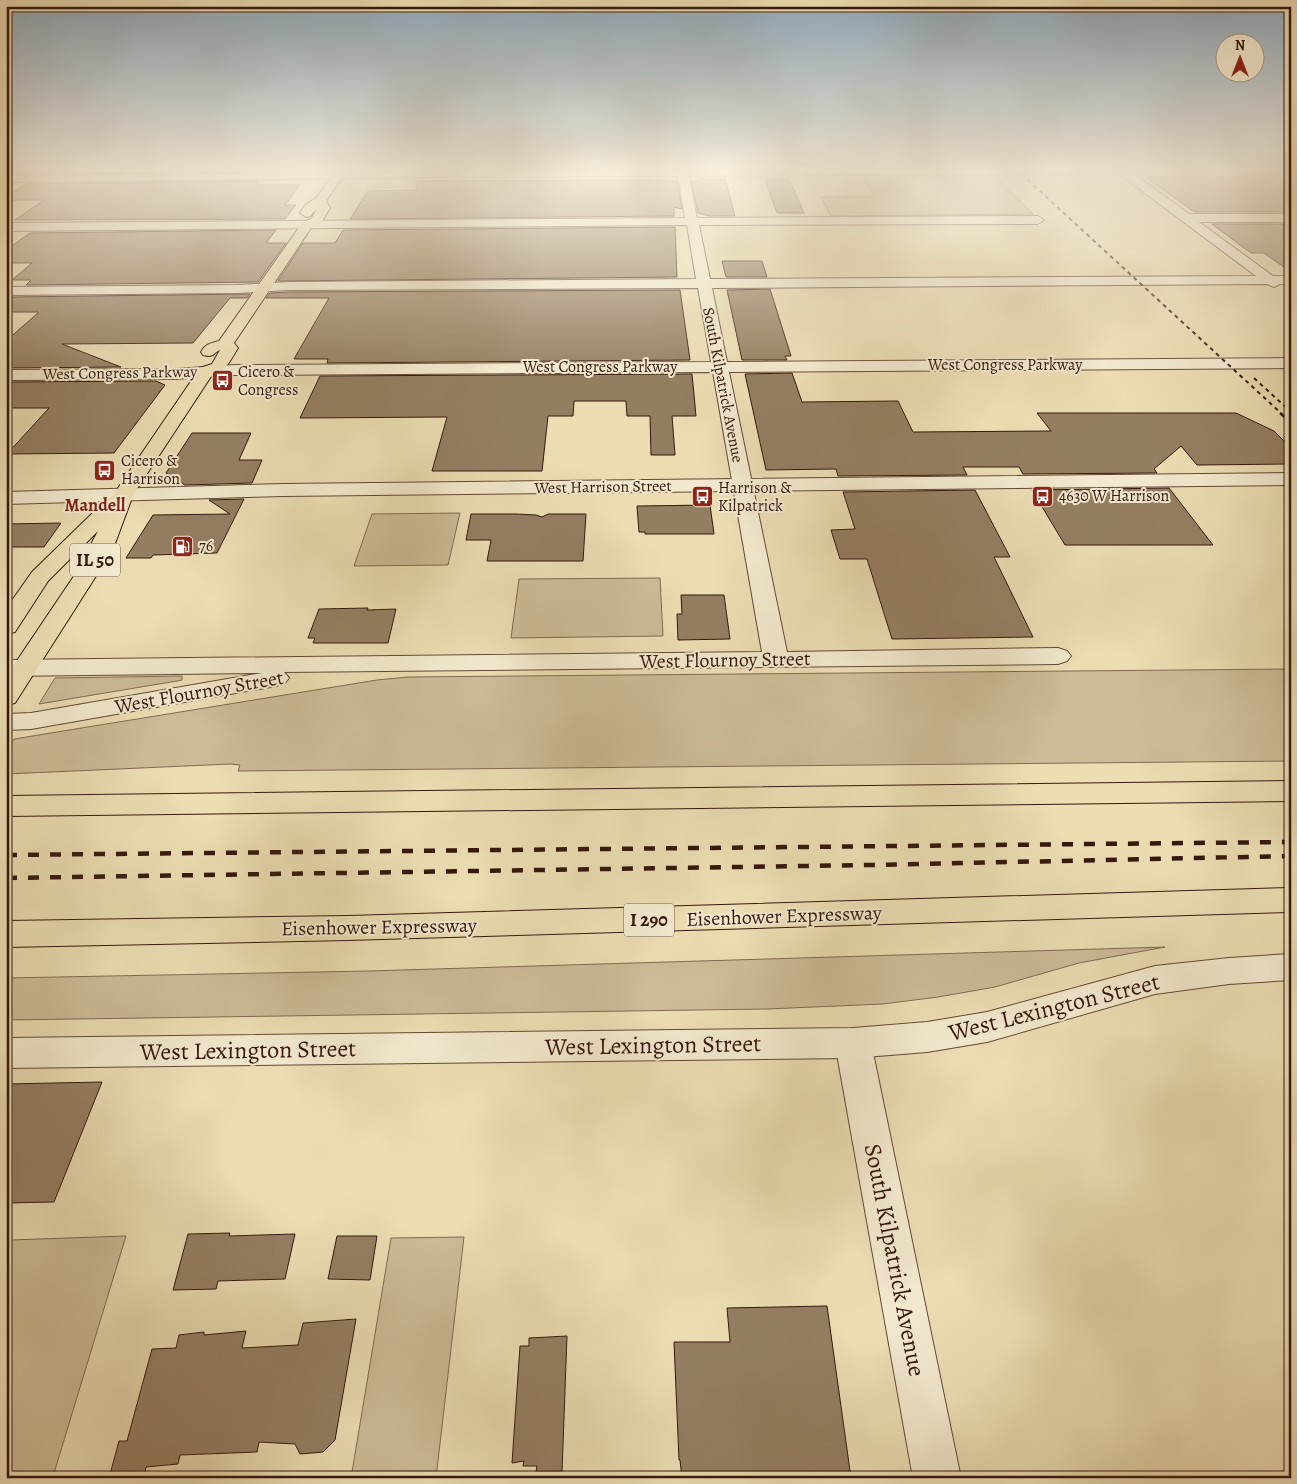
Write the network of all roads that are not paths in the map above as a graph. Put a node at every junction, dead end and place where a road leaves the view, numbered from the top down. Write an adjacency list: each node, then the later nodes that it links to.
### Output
1 (298, 238): 7 (main road)
2 (695, 238): 6 (street, South Kilpatrick Avenue)
3 (1213, 238): 4 (street)
4 (1270, 280): 5 (street); 6 (street); 9 (street)
5 (1291, 280)
6 (704, 284): 7 (street); 11 (street, South Kilpatrick Avenue)
7 (264, 288): 8 (street); 12 (main road)
8 (6, 291)
9 (1291, 296)
10 (1291, 363): 11 (street, West Congress Parkway)
11 (720, 366): 12 (street, West Congress Parkway); 15 (street, South Kilpatrick Avenue)
12 (206, 372): 13 (street, West Congress Parkway); 16 (main road, IL 50)
13 (6, 375)
14 (1291, 479): 15 (street, West Harrison Street)
15 (743, 485): 16 (street, West Harrison Street); 20 (street, South Kilpatrick Avenue)
16 (123, 495): 17 (street, West Harrison Street); 18 (main road, IL 50); 22 (main road, IL 50)
17 (6, 498)
18 (6, 627)
19 (1058, 656): 20 (street, West Flournoy Street)
20 (776, 660): 21 (street, West Flournoy Street)
21 (392, 664): 22 (street, West Flournoy Street); 24 (street, West Flournoy Street)
22 (17, 668): 23 (main road, IL 50)
23 (6, 697)
24 (6, 722)
25 (1291, 791): 26 (main road)
26 (6, 806)
27 (1291, 900): 28 (main road, Eisenhower Expressway / I 290)
28 (6, 934)
29 (1291, 967): 30 (street, West Lexington Street)
30 (853, 1042): 31 (street, West Lexington Street); 32 (street, South Kilpatrick Avenue)
31 (6, 1052)
32 (937, 1478)

